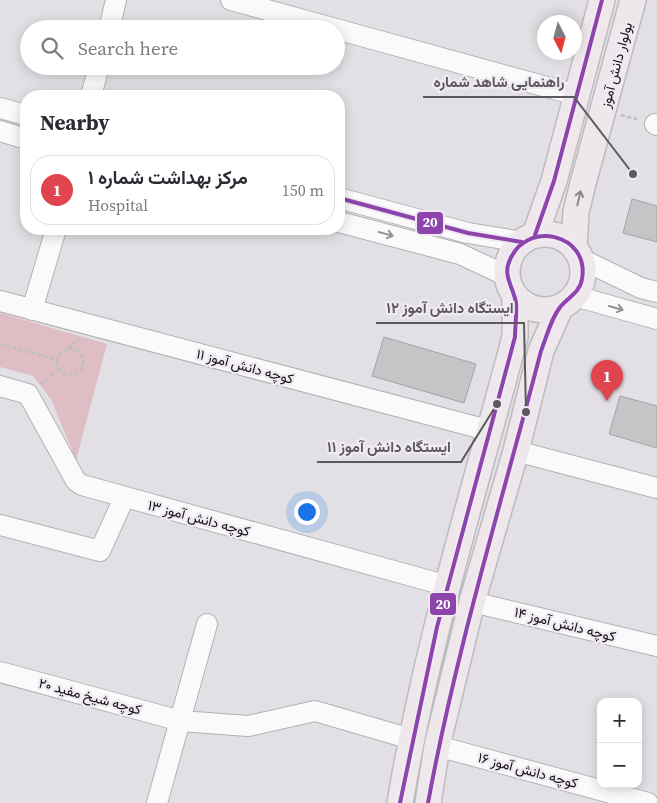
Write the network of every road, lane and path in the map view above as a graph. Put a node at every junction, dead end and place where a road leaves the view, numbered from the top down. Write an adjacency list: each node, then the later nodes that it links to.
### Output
1 (116, 0): 5 (street)
2 (231, 0): 6 (street)
3 (602, 0): 10 (main road)
4 (633, 0): 12 (main road, بولوار دانش آموز)
5 (111, 20)
6 (303, 20)
7 (345, 31): 10 (street)
8 (97, 75): 9 (street)
9 (93, 90)
10 (576, 94): 20 (main road)
11 (0, 108): 13 (street)
12 (604, 110): 14 (path); 21 (main road, بولوار دانش آموز, one-way to 12)
13 (20, 113)
14 (656, 124)
15 (0, 131): 16 (street)
16 (20, 137)
17 (345, 200): 20 (street)
18 (345, 224): 22 (street, one-way to 22)
19 (54, 235): 26 (street)
20 (528, 239): 21 (main road); 22 (main road)
21 (578, 253): 23 (street); 25 (main road)
22 (511, 286): 25 (main road); 33 (main road)
23 (657, 292)
24 (0, 301): 26 (street, کوچه دانش آموز ۱۱)
25 (567, 302): 27 (street, one-way to 27); 34 (main road)
26 (32, 310): 33 (street, کوچه دانش آموز ۱۱)
27 (657, 319)
28 (0, 344): 29 (path)
29 (57, 360): 30 (path); 30 (path)
30 (60, 370): 32 (path)
31 (0, 386): 32 (street)
32 (28, 394): 36 (street, کوچه دانش آموز ۱۳)
33 (490, 431): 38 (main road)
34 (516, 451): 35 (street); 39 (main road)
35 (657, 488)
36 (124, 498): 37 (street); 38 (street, کوچه دانش آموز ۱۳)
37 (0, 524)
38 (448, 586): 44 (main road)
39 (472, 602): 41 (street, کوچه دانش آموز ۱۴); 45 (main road)
40 (207, 624): 43 (street)
41 (657, 646)
42 (0, 672): 43 (street, کوچه شیخ مفید ۲۰)
43 (181, 720): 44 (street, کوچه شیخ مفید ۲۰); 46 (street)
44 (411, 739): 47 (main road)
45 (437, 746): 48 (main road); 49 (street, کوچه دانش آموز ۱۶)
46 (157, 803)
47 (400, 803)
48 (428, 803)
49 (648, 803)

